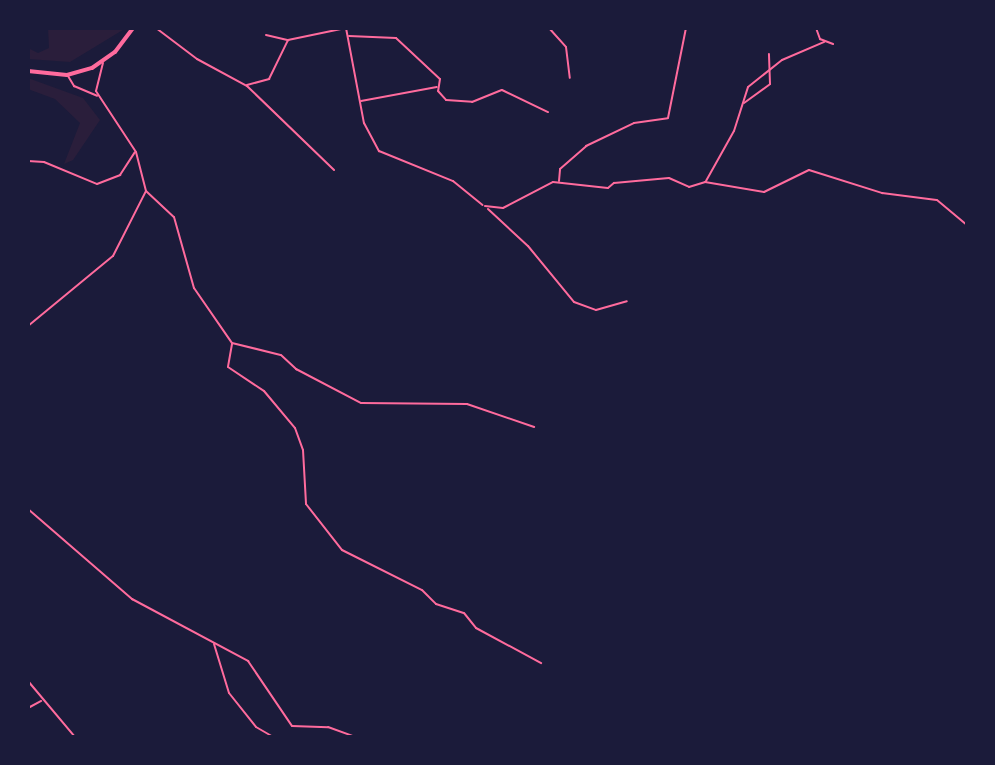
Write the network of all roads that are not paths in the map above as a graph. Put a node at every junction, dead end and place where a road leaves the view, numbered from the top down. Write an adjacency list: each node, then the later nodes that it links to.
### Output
1 (133, 28): 13 (highway)
2 (156, 28): 18 (street)
3 (346, 28): 8 (street); 9 (street)
4 (549, 28): 17 (street)
5 (686, 28): 27 (street)
6 (816, 28): 10 (street)
7 (266, 35): 9 (street)
8 (348, 36): 19 (street); 21 (street)
9 (288, 40): 18 (street)
10 (824, 42): 11 (street); 14 (street)
11 (833, 44)
12 (769, 54): 14 (street)
13 (103, 61): 16 (highway); 20 (street)
14 (771, 67): 22 (street); 22 (street)
15 (28, 71): 16 (highway)
16 (67, 75): 20 (street)
17 (570, 78)
18 (245, 85): 26 (street)
19 (439, 87): 21 (street); 23 (street)
20 (99, 97): 24 (street)
21 (360, 102): 30 (street)
22 (743, 103): 28 (street)
23 (548, 112)
24 (136, 151): 25 (street); 29 (street)
25 (28, 161)
26 (334, 170)
27 (559, 181): 28 (street); 30 (street)
28 (705, 182): 31 (street)
29 (146, 191): 33 (street); 34 (street)
30 (485, 206): 32 (street)
31 (967, 225)
32 (627, 301)
33 (28, 326)
34 (232, 343): 35 (street); 38 (street)
35 (534, 427)
36 (28, 509): 37 (street)
37 (213, 643): 43 (street); 44 (street)
38 (541, 663)
39 (28, 681): 40 (street)
40 (42, 700): 41 (street); 42 (street)
41 (28, 708)
42 (75, 737)
43 (273, 737)
44 (355, 737)

